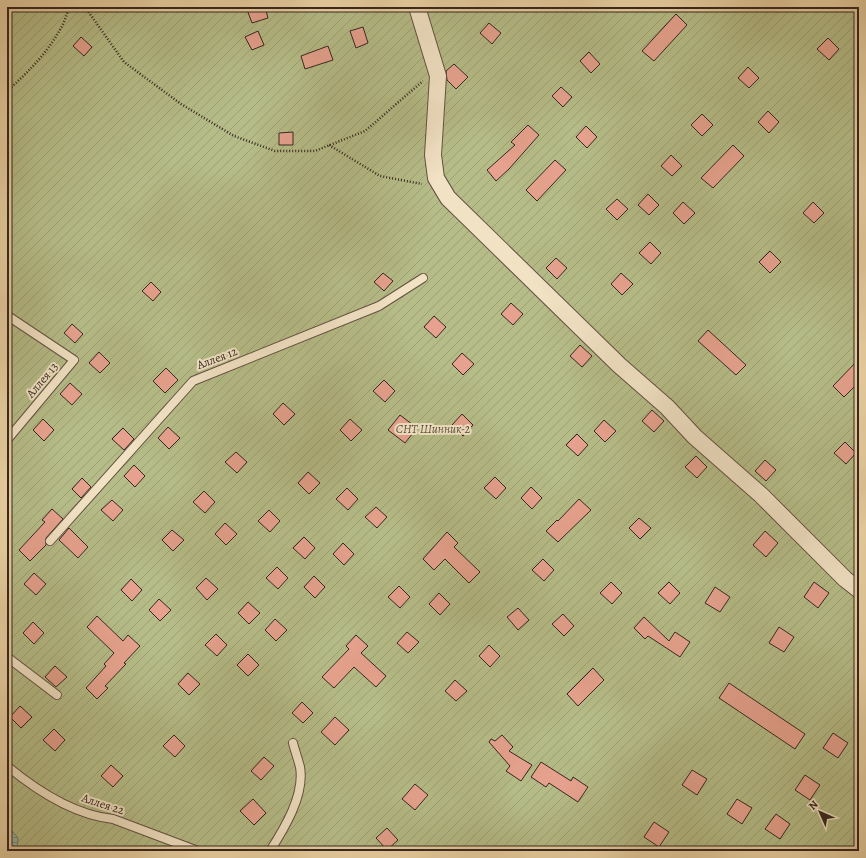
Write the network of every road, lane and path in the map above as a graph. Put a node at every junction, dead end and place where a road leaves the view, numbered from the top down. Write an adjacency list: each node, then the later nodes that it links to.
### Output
1 (69, 7): 5 (path)
2 (86, 7): 6 (path)
3 (417, 7): 4 (street)
4 (435, 63): 6 (path); 7 (street)
5 (7, 91)
6 (329, 145): 7 (path)
7 (441, 186): 12 (street)
8 (423, 278): 11 (lane, Аллея 12)
9 (8, 316): 10 (lane, Аллея 13)
10 (7, 440)
11 (50, 541)
12 (859, 590)
13 (7, 657): 14 (lane)
14 (56, 696)
15 (293, 743): 18 (lane)
16 (7, 766): 17 (lane, Аллея 22)
17 (198, 851)
18 (270, 851)

